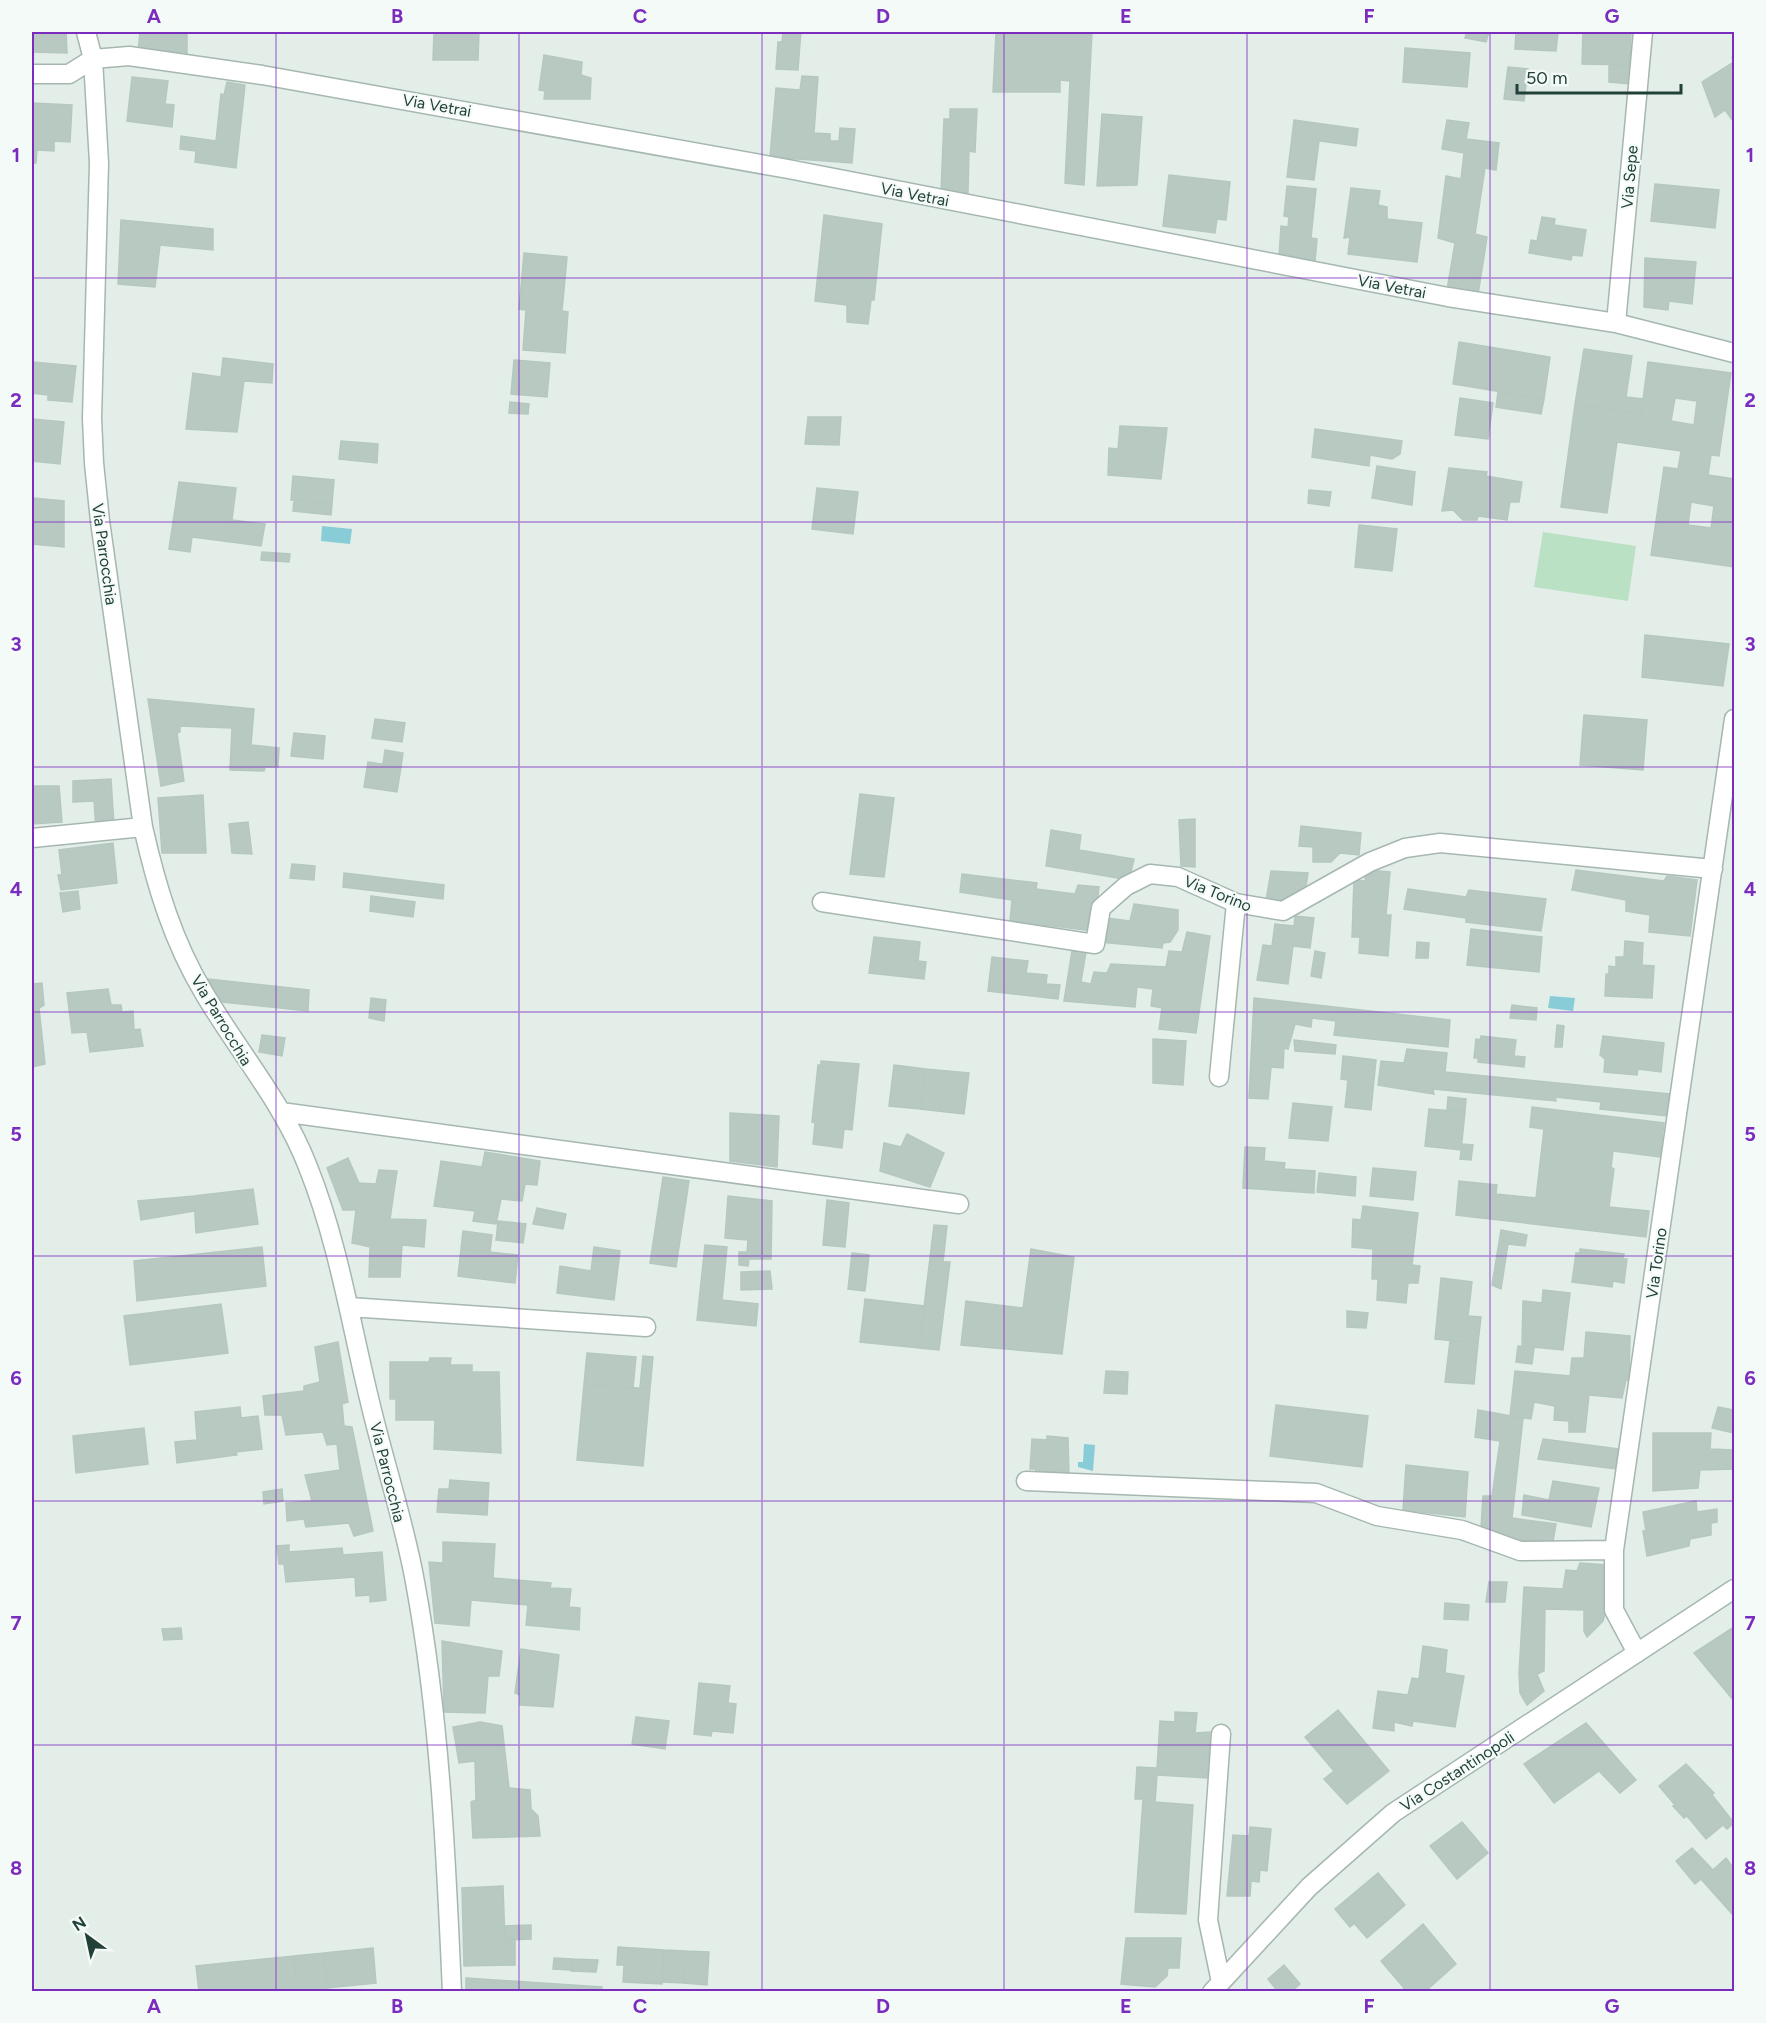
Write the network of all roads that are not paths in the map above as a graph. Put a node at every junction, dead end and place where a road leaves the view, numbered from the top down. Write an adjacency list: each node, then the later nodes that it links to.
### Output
1 (86, 32): 3 (street, Via Parrocchia)
2 (1643, 32): 5 (street, Via Sepe)
3 (93, 59): 4 (street); 5 (street, Via Vetrai); 8 (street, Via Parrocchia)
4 (32, 74)
5 (1616, 323): 6 (street, Via Vetrai)
6 (1734, 353)
7 (1734, 719): 10 (street, Via Torino)
8 (143, 827): 9 (street); 14 (street, Via Parrocchia)
9 (32, 838)
10 (1713, 869): 12 (street, Via Torino); 19 (street, Via Torino)
11 (822, 902): 12 (street, Via Torino)
12 (1236, 903): 13 (street)
13 (1219, 1077)
14 (281, 1112): 15 (street); 16 (street, Via Parrocchia)
15 (959, 1204)
16 (349, 1307): 17 (street); 24 (street, Via Parrocchia)
17 (646, 1327)
18 (1026, 1481): 19 (street)
19 (1614, 1550): 21 (street, Via Torino)
20 (1734, 1590): 21 (street, Via Costantinopoli)
21 (1637, 1653): 23 (street, Via Costantinopoli)
22 (1221, 1734): 23 (street)
23 (1216, 1987)
24 (452, 1992)

